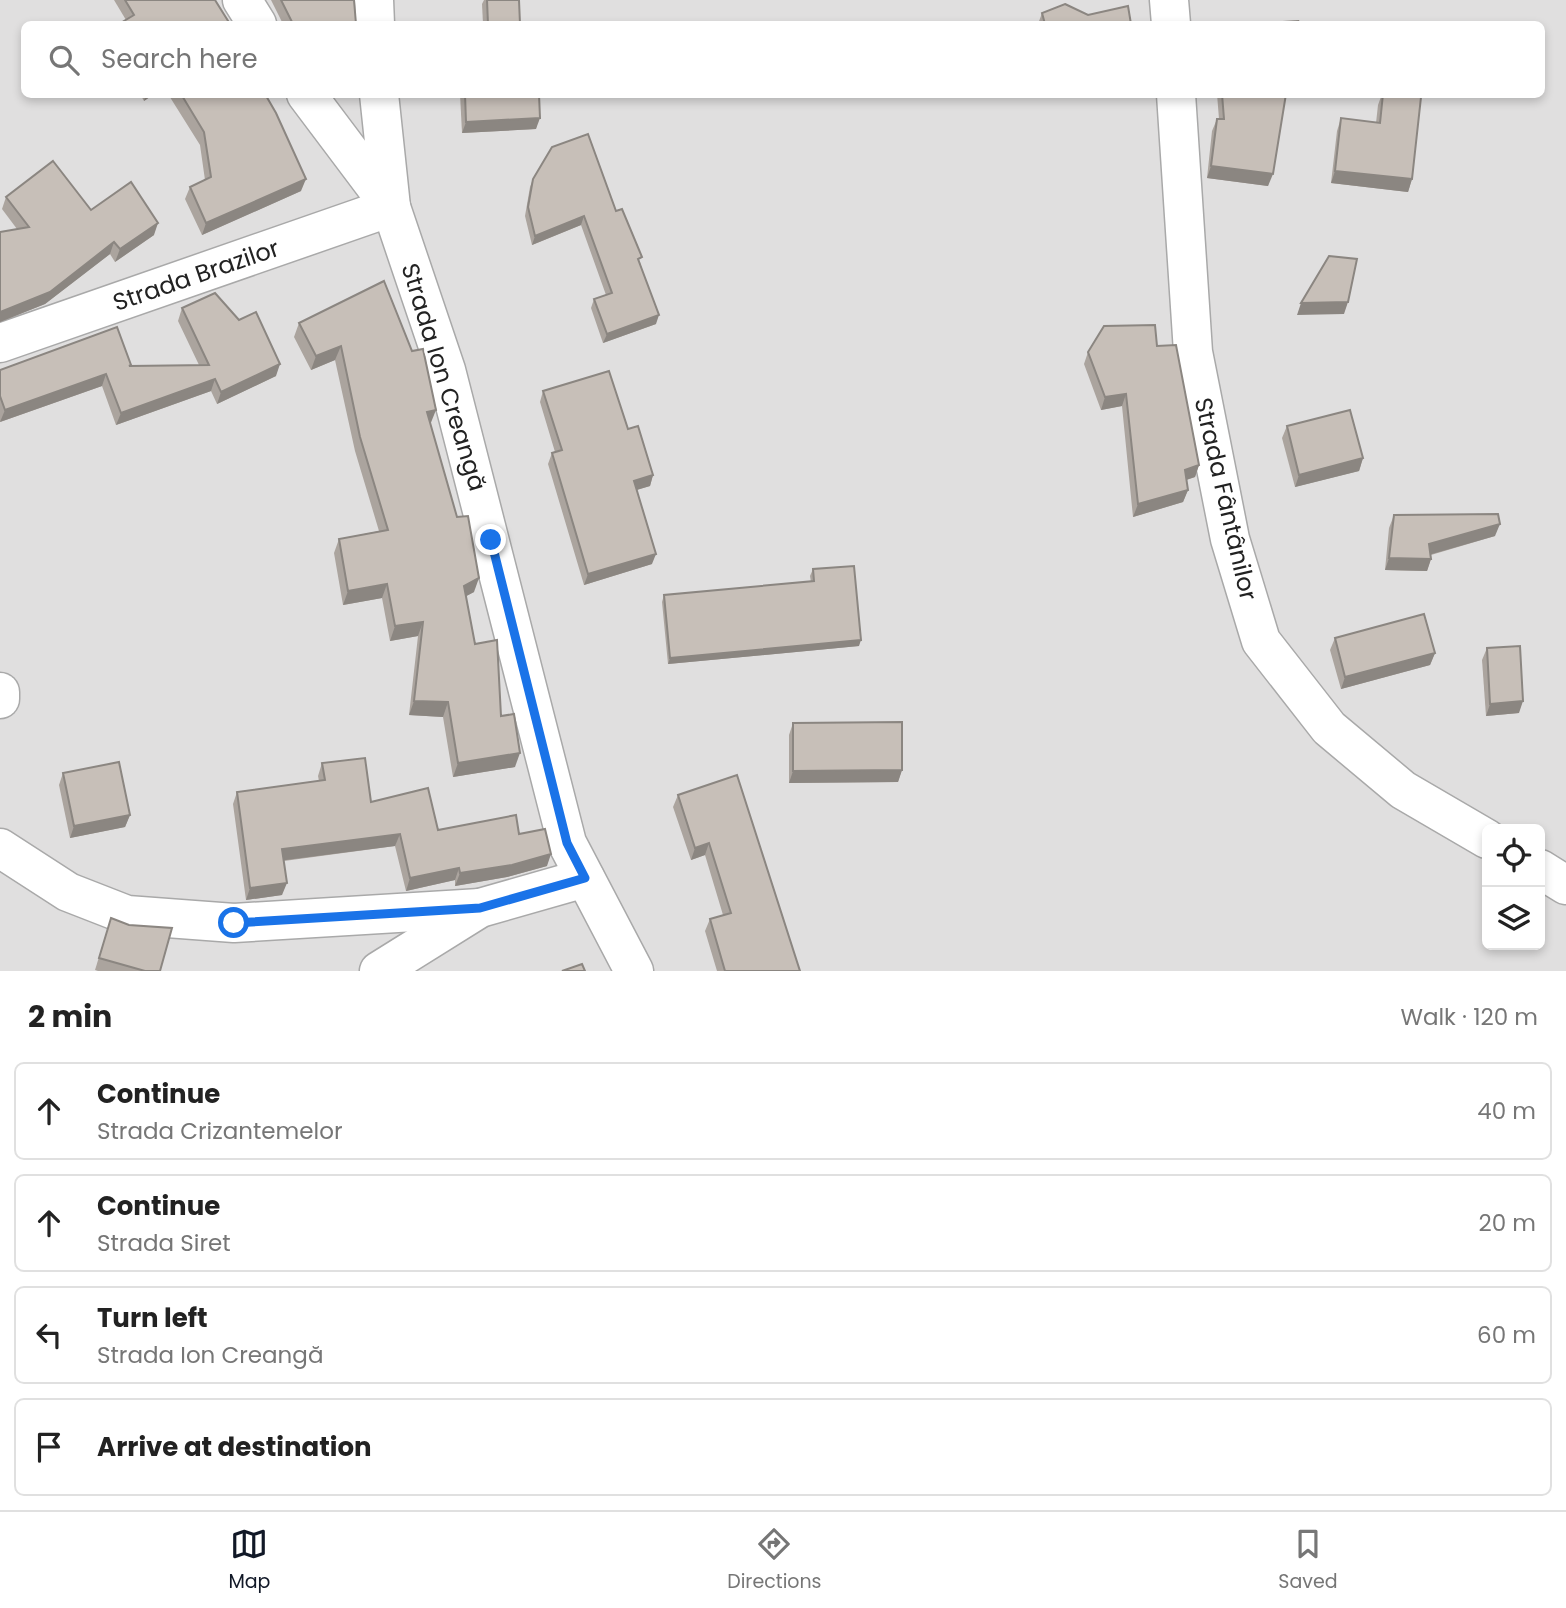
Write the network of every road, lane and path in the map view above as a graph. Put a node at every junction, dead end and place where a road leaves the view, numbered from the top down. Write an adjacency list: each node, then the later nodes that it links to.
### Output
1 (242, 0): 4 (street)
2 (374, 0): 5 (street)
3 (1169, 0): 6 (street)
4 (255, 21)
5 (375, 21)
6 (1171, 21)
7 (309, 98): 10 (street)
8 (379, 98): 10 (street, Strada Ion Creangă)
9 (1175, 98): 14 (street, Strada Fântânilor)
10 (391, 207): 11 (street, Strada Brazilor); 17 (street, Strada Ion Creangă)
11 (0, 343)
12 (0, 692): 13 (street)
13 (0, 699)
14 (1482, 836)
15 (0, 848): 19 (street)
16 (1545, 872): 18 (street)
17 (585, 878): 19 (street); 21 (street, Strada Ion Creangă)
18 (1566, 884)
19 (480, 908): 20 (street)
20 (379, 971)
21 (634, 971)

